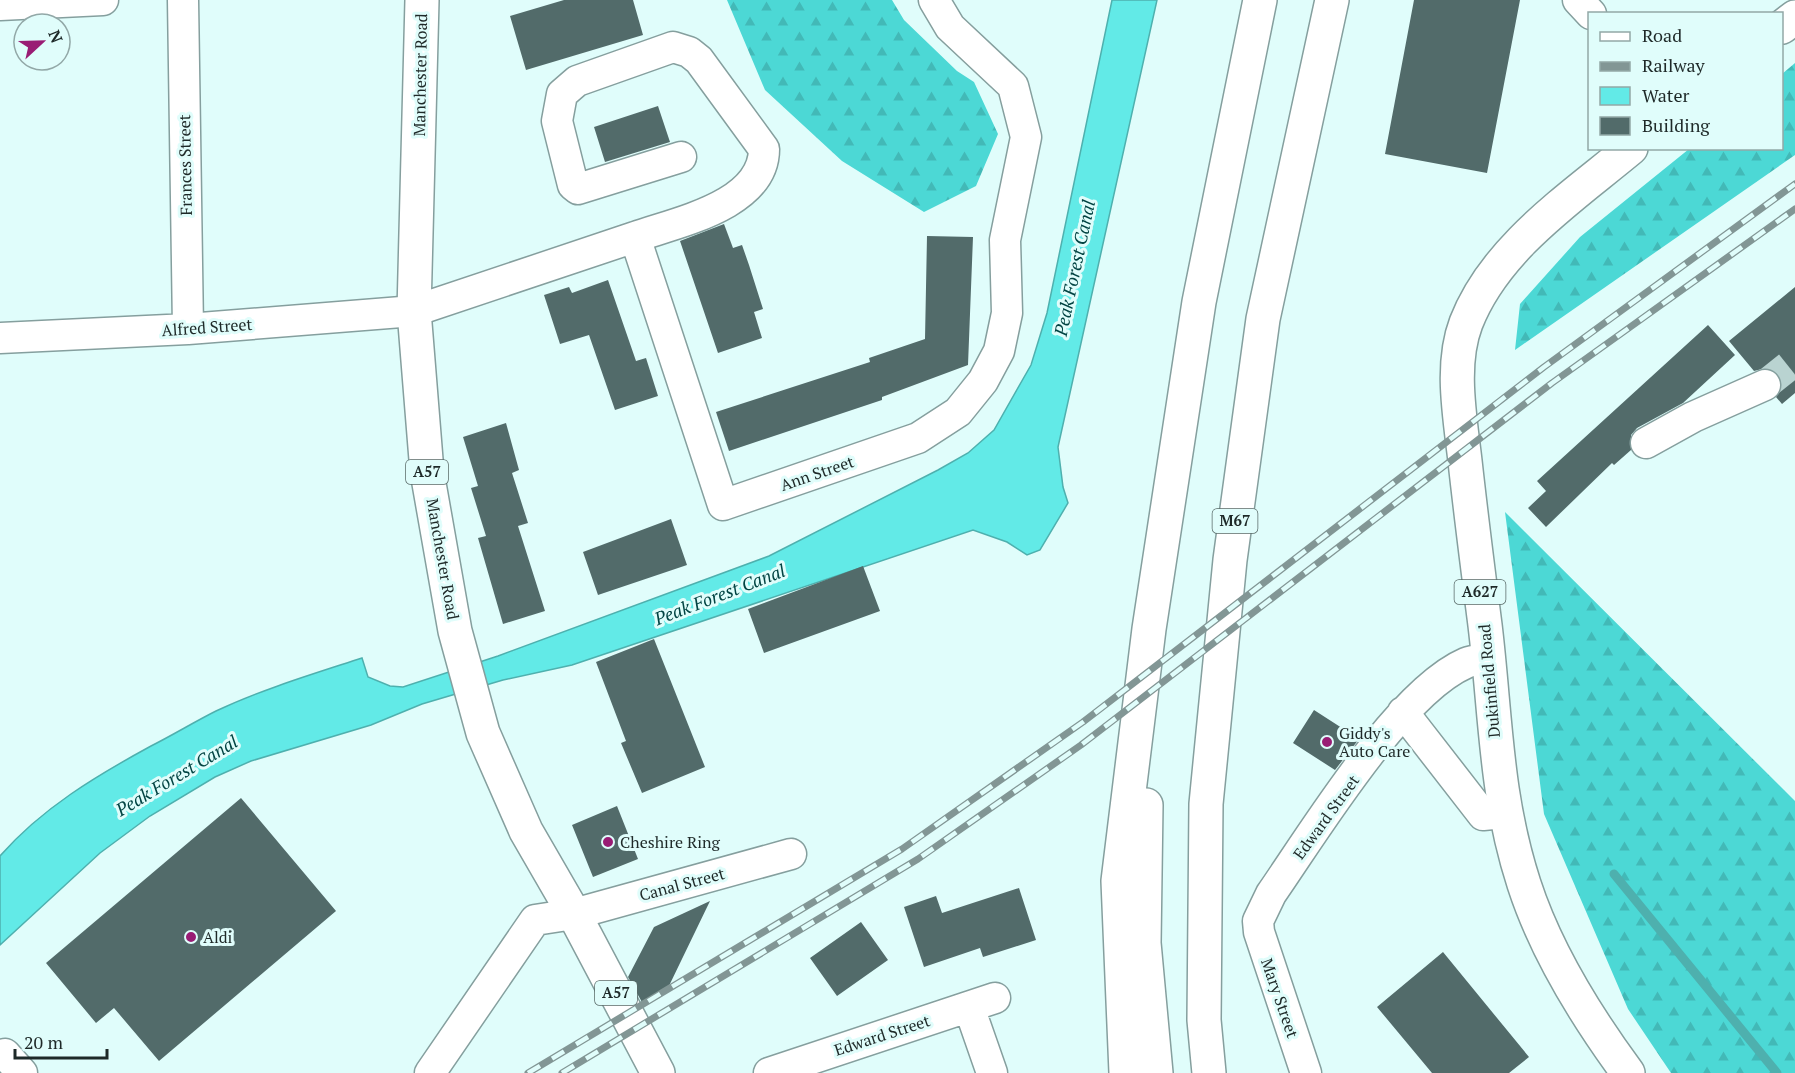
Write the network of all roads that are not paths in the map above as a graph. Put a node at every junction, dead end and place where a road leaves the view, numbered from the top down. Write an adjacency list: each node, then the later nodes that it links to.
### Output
1 (103, 0): 8 (street)
2 (183, 0): 16 (street, Frances Street)
3 (422, 0): 15 (main road, Manchester Road / A57)
4 (934, 0): 14 (street, Ann Street)
5 (1260, 0): 20 (main road)
6 (1332, 0): 27 (main road, M67)
7 (1578, 0): 9 (street)
8 (0, 5)
9 (1589, 12)
10 (1795, 17): 11 (main road)
11 (1783, 26)
12 (1629, 150): 21 (main road, Dukinfield Road / A627)
13 (681, 157): 14 (street)
14 (635, 237): 15 (street)
15 (414, 311): 16 (street, Alfred Street); 25 (main road, Manchester Road / A57)
16 (188, 329): 17 (street, Alfred Street)
17 (0, 338)
18 (1766, 384): 19 (street)
19 (1646, 443)
20 (1149, 629): 32 (main road); 33 (main road)
21 (1489, 659): 22 (street, Edward Street); 23 (main road, Dukinfield Road / A627)
22 (1403, 712): 23 (street); 26 (street, Edward Street)
23 (1504, 813): 37 (main road, Dukinfield Road / A627)
24 (790, 855): 25 (street, Canal Street)
25 (574, 914): 28 (street, Canal Street); 29 (main road, Manchester Road / A57)
26 (1258, 921): 36 (street, Mary Street)
27 (1204, 1020): 34 (main road, M67); 35 (main road, M67)
28 (430, 1073)
29 (658, 1073)
30 (769, 1073): 31 (street, Edward Street)
31 (992, 1073)
32 (1126, 1073)
33 (1156, 1073)
34 (1209, 1073)
35 (1214, 1073)
36 (1306, 1073)
37 (1628, 1073)

